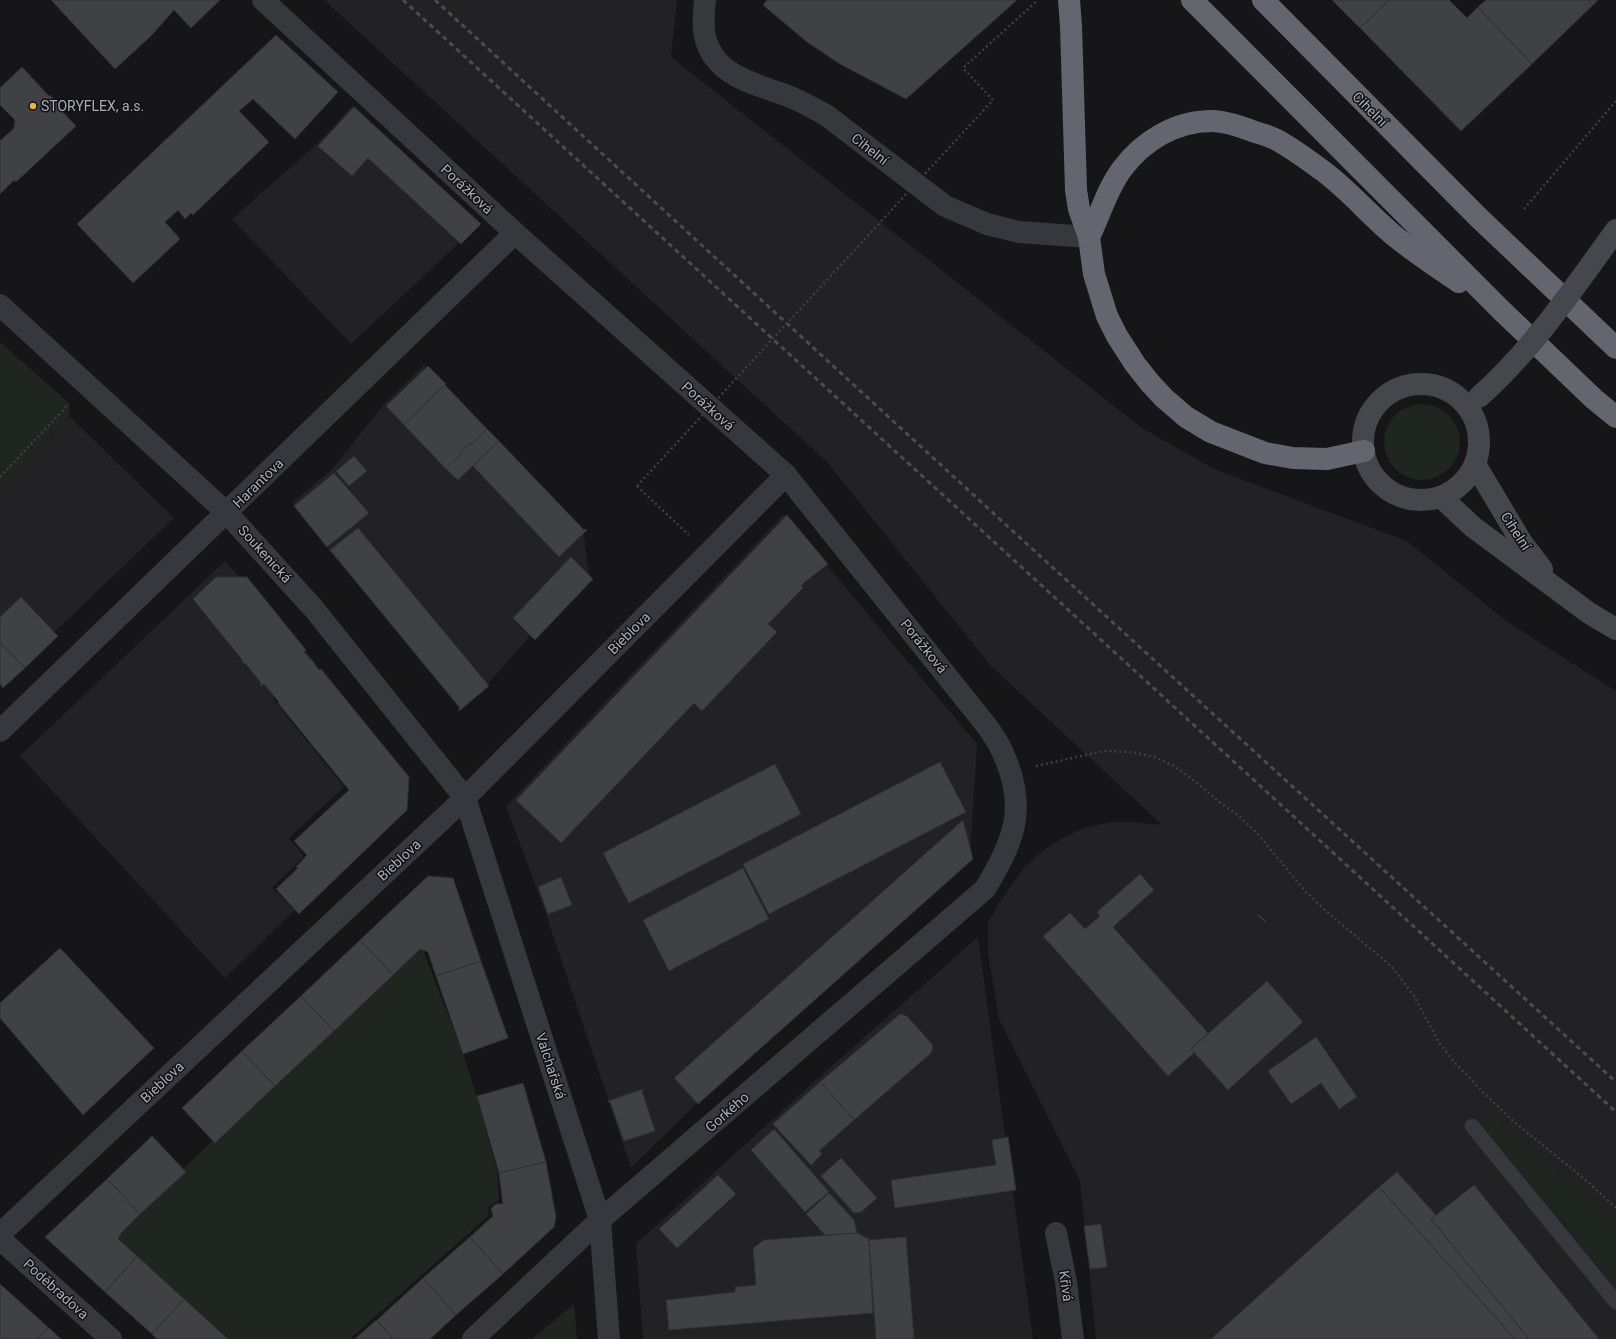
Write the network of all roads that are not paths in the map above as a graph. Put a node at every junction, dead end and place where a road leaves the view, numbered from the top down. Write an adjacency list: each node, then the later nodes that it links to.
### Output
1 (263, 0): 7 (street, Porážková)
2 (705, 0): 8 (street, Cihelní)
3 (1069, 0): 8 (highway)
4 (1192, 0): 10 (highway)
5 (1263, 0): 11 (highway, Cihelní)
6 (1616, 230): 12 (street, bridge)
7 (515, 233): 16 (street, Porážková); 18 (street, Harantova)
8 (1089, 237): 10 (highway); 14 (highway)
9 (0, 305): 18 (street, Soukenická)
10 (1500, 309): 13 (highway)
11 (1616, 348)
12 (1473, 401): 14 (street); 15 (street)
13 (1616, 417)
14 (1364, 452): 17 (street)
15 (1476, 464): 17 (street); 19 (street, Cihelní)
16 (786, 475): 22 (street, Bieblova); 23 (street, Porážková)
17 (1442, 497): 19 (street, Cihelní)
18 (227, 512): 21 (street, Harantova); 22 (street, Soukenická)
19 (1562, 593): 20 (street, Cihelní)
20 (1616, 629)
21 (0, 731)
22 (465, 798): 25 (street, Valchařská); 27 (street, Bieblova)
23 (984, 889): 25 (street, Gorkého)
24 (1472, 1126): 29 (lane)
25 (600, 1220): 31 (street, Gorkého); 32 (street, Valchařská)
26 (1056, 1233): 33 (street, Křivá)
27 (0, 1234)
28 (0, 1238): 30 (street, Poděbradova)
29 (1616, 1302)
30 (111, 1339)
31 (473, 1339)
32 (609, 1339)
33 (1073, 1339)

